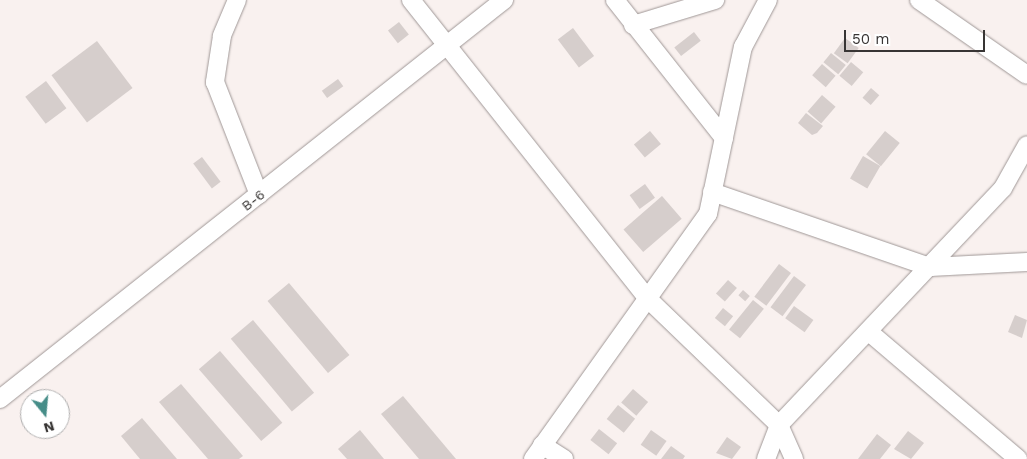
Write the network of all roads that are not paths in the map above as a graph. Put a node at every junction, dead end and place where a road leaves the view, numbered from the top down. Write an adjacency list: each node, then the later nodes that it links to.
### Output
1 (237, 0): 14 (street)
2 (411, 0): 9 (street)
3 (504, 0): 9 (street, B-6)
4 (615, 0): 8 (street)
5 (715, 0): 8 (street)
6 (768, 0): 11 (street)
7 (919, 0): 10 (street)
8 (633, 26): 11 (street)
9 (449, 46): 14 (street, B-6); 17 (street)
10 (1027, 75)
11 (724, 138): 13 (street)
12 (1027, 145): 16 (street)
13 (712, 192): 16 (street); 17 (street)
14 (260, 195): 19 (street, B-6)
15 (1027, 262): 16 (street)
16 (930, 267): 18 (street)
17 (646, 297): 20 (street); 21 (street)
18 (869, 332): 20 (street); 25 (street)
19 (0, 399)
20 (779, 425): 23 (street); 24 (street)
21 (537, 452): 22 (street)
22 (564, 459)
23 (766, 459)
24 (794, 459)
25 (1018, 459)

